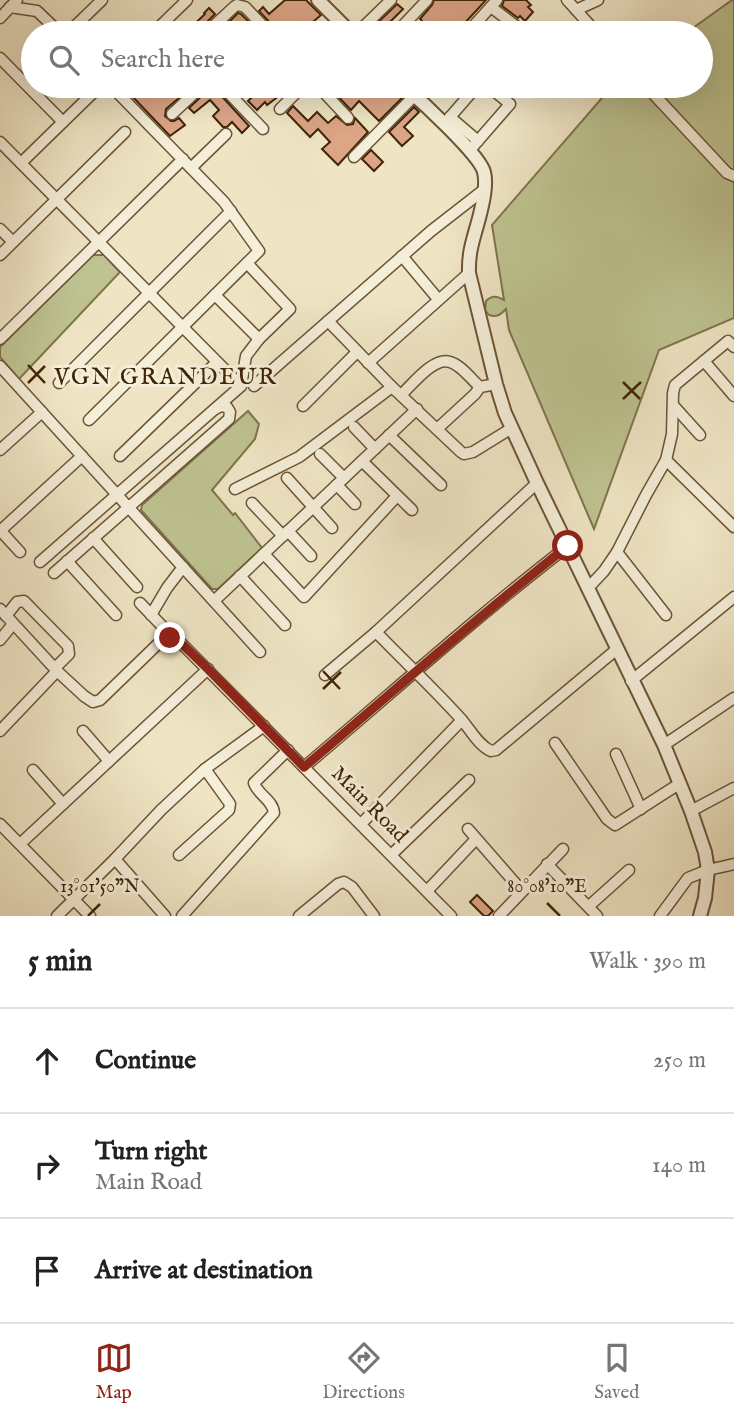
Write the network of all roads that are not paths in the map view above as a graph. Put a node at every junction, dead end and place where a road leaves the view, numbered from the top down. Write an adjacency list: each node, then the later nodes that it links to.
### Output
1 (102, 0): 13 (street)
2 (187, 0): 14 (street)
3 (318, 0): 17 (street)
4 (391, 0): 18 (street)
5 (427, 0): 19 (street)
6 (567, 0): 10 (street)
7 (597, 0): 10 (street)
8 (494, 3): 20 (street); 21 (street)
9 (14, 4): 11 (street); 12 (street)
10 (576, 10): 22 (street)
11 (0, 18)
12 (47, 21)
13 (80, 21)
14 (165, 21)
15 (219, 21): 16 (street)
16 (256, 21)
17 (339, 21)
18 (369, 21)
19 (407, 21)
20 (478, 21)
21 (513, 21)
22 (586, 21)
23 (0, 58): 24 (street)
24 (21, 79)
25 (40, 98): 41 (street)
26 (88, 98): 41 (street)
27 (123, 98): 48 (street)
28 (190, 98): 38 (street)
29 (233, 98): 42 (street)
30 (291, 98): 37 (street)
31 (329, 98): 39 (street)
32 (413, 98): 47 (street)
33 (426, 98): 40 (street)
34 (467, 98): 40 (street)
35 (503, 98): 46 (street)
36 (657, 98): 51 (street)
37 (280, 109)
38 (172, 114)
39 (348, 118)
40 (447, 121): 46 (street)
41 (64, 122): 49 (street)
42 (263, 129)
43 (125, 132): 53 (street)
44 (226, 134): 50 (street)
45 (0, 142): 49 (street)
46 (474, 146): 52 (street)
47 (354, 157)
48 (183, 159): 50 (street); 57 (street)
49 (21, 163): 53 (street)
50 (191, 168): 54 (street)
51 (734, 176)
52 (485, 189): 59 (street); 61 (street)
53 (57, 199): 56 (street); 57 (street)
54 (231, 211): 60 (street); 62 (street)
55 (0, 229): 56 (street)
56 (13, 242): 58 (street)
57 (99, 242): 62 (street); 67 (street)
58 (0, 255)
59 (402, 256): 64 (street); 65 (street)
60 (247, 263): 63 (street); 68 (street)
61 (469, 273): 64 (street); 76 (street)
62 (149, 293): 66 (street); 75 (street)
63 (215, 295): 66 (street); 68 (street)
64 (438, 299): 73 (street)
65 (328, 321): 70 (street); 78 (street)
66 (183, 328): 72 (street); 88 (street)
67 (0, 339)
68 (260, 339): 77 (street)
69 (734, 347): 71 (street)
70 (357, 352): 73 (street); 84 (street)
71 (704, 360): 82 (street); 83 (street)
72 (217, 362): 77 (street); 98 (street)
73 (368, 363): 79 (street)
74 (0, 366): 87 (street)
75 (59, 383)
76 (496, 384): 80 (street); 90 (street)
77 (241, 386): 86 (street)
78 (254, 386)
79 (392, 387): 81 (street); 105 (street)
80 (480, 387): 81 (street); 91 (street)
81 (401, 395): 85 (street)
82 (734, 397)
83 (673, 405): 93 (street); 99 (street)
84 (303, 406)
85 (417, 409): 91 (street); 92 (street)
86 (215, 410): 106 (street); 110 (street)
87 (42, 412): 95 (street); 97 (street)
88 (89, 420)
89 (354, 427): 94 (street)
90 (512, 428): 91 (street); 103 (street)
91 (438, 429)
92 (389, 435): 94 (street); 104 (street)
93 (700, 435)
94 (375, 449): 100 (street)
95 (0, 450)
96 (320, 454): 102 (street)
97 (82, 456): 106 (street); 115 (street)
98 (120, 456)
99 (666, 460): 113 (street); 120 (street)
100 (362, 461): 102 (street); 107 (street)
101 (287, 478): 111 (street)
102 (340, 482): 109 (street); 111 (street)
103 (537, 483): 118 (street); 139 (street)
104 (441, 485)
105 (234, 489)
106 (118, 495): 110 (street); 124 (street)
107 (397, 495): 112 (street); 121 (street)
108 (252, 503): 116 (street)
109 (355, 504)
110 (129, 507): 117 (street); 125 (street)
111 (313, 507): 114 (street); 116 (street)
112 (412, 510)
113 (734, 527)
114 (332, 528)
115 (0, 531): 119 (street)
116 (285, 534): 121 (street); 122 (street)
117 (93, 538): 123 (street); 128 (street)
118 (568, 546): 129 (street); 145 (street)
119 (20, 552)
120 (617, 552): 129 (street); 135 (street)
121 (264, 554): 127 (street)
122 (311, 556)
123 (67, 561): 126 (street); 133 (street)
124 (40, 562)
125 (183, 567): 131 (street); 134 (street)
126 (54, 573)
127 (240, 576): 131 (street); 137 (street)
128 (137, 587)
129 (587, 589): 141 (street)
130 (734, 597): 147 (street)
131 (214, 601): 142 (street)
132 (140, 603): 134 (street)
133 (116, 615)
134 (151, 615): 138 (street)
135 (666, 615)
136 (7, 616): 140 (street); 143 (street, Main Road); 143 (street)
137 (285, 625)
138 (163, 627)
139 (376, 632): 145 (street); 146 (street)
140 (0, 639)
141 (617, 649): 147 (street); 149 (street)
142 (260, 652)
143 (56, 669): 144 (street, Main Road); 151 (street)
144 (208, 669): 150 (street, Main Road); 157 (street)
145 (416, 672): 149 (street); 158 (street)
146 (325, 674)
147 (631, 681): 154 (street)
148 (734, 698): 154 (street)
149 (462, 720): 168 (street)
150 (264, 726): 155 (street, Main Road); 159 (street)
151 (0, 731)
152 (83, 731): 157 (street)
153 (555, 743): 165 (street)
154 (664, 745): 162 (street)
155 (288, 750): 158 (street, Main Road); 189 (street)
156 (616, 754): 165 (street)
157 (109, 761): 164 (street)
158 (304, 767): 168 (street, Main Road)
159 (205, 769): 173 (street); 175 (street)
160 (33, 770): 164 (street)
161 (469, 779): 174 (street)
162 (679, 784): 165 (street); 166 (street)
163 (734, 788): 166 (street)
164 (63, 804): 171 (street)
165 (641, 809)
166 (691, 811): 179 (street)
167 (0, 824): 171 (street)
168 (361, 824): 174 (street, Main Road)
169 (468, 829): 170 (street)
170 (477, 839): 180 (street); 181 (street)
171 (20, 844): 182 (street)
172 (563, 849): 176 (street)
173 (179, 855)
174 (391, 855): 180 (street, Main Road)
175 (115, 859): 182 (street); 188 (street)
176 (547, 864): 181 (street); 183 (street)
177 (734, 864): 179 (street)
178 (629, 870): 183 (street)
179 (708, 870): 193 (street); 194 (street)
180 (427, 891): 184 (street, Main Road)
181 (522, 891): 191 (street)
182 (73, 900): 186 (street); 187 (street)
183 (589, 906): 192 (street)
184 (445, 914)
185 (301, 915): 190 (street)
186 (57, 916)
187 (90, 916)
188 (165, 916)
189 (182, 916)
190 (374, 916)
191 (499, 916)
192 (597, 916)
193 (660, 916)
194 (700, 916)

